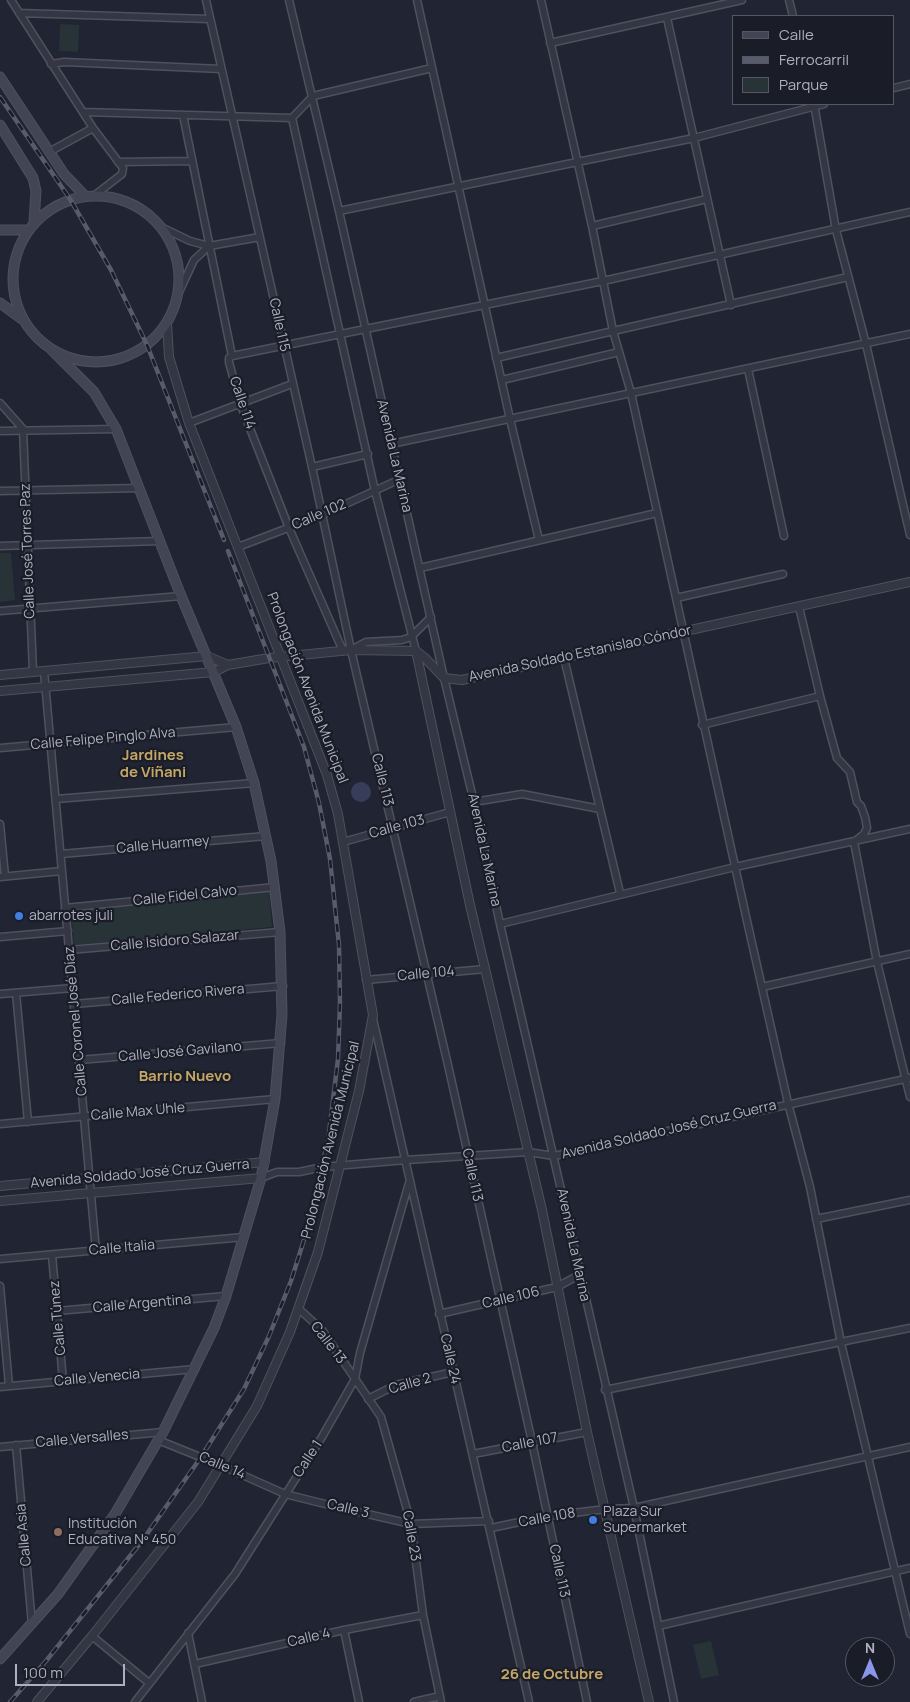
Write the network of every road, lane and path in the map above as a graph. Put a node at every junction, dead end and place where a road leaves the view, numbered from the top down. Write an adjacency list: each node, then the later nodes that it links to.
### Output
1 (11, 0): 8 (street)
2 (206, 0): 11 (street, Calle 115)
3 (289, 0): 19 (street, Avenida La Marina)
4 (417, 0): 14 (street)
5 (541, 0): 12 (street)
6 (742, 0): 10 (street)
7 (789, 0): 9 (street)
8 (19, 13): 11 (street); 13 (street)
9 (793, 15)
10 (667, 18): 12 (street); 27 (street)
11 (209, 19): 15 (street, Calle 115)
12 (550, 43): 31 (street)
13 (51, 64): 15 (street); 21 (street)
14 (432, 68): 19 (street); 32 (street)
15 (221, 69): 23 (street, Calle 115)
16 (0, 77): 28 (main road)
17 (910, 84): 18 (street)
18 (895, 88)
19 (313, 96): 24 (street); 35 (street, Avenida La Marina)
20 (814, 105): 27 (street); 42 (street)
21 (83, 112): 22 (street); 26 (street)
22 (183, 115): 23 (street); 29 (street, Calle 114)
23 (232, 116): 24 (street); 43 (street, Calle 115)
24 (292, 118): 57 (street, Avenida La Marina)
25 (0, 125): 37 (main road)
26 (93, 128): 28 (street); 30 (street)
27 (694, 138): 31 (street); 34 (street)
28 (49, 152): 33 (main road)
29 (192, 161): 30 (street); 44 (street, Calle 114)
30 (118, 162): 33 (street)
31 (577, 162): 32 (street); 38 (street)
32 (458, 187): 35 (street); 50 (street)
33 (90, 196): 37 (main road); 39 (main road)
34 (707, 199): 38 (street); 45 (street)
35 (339, 211): 54 (street, Avenida La Marina)
36 (910, 212): 42 (street)
37 (34, 222): 41 (main road)
38 (592, 226): 47 (street)
39 (163, 228): 44 (street); 48 (main road)
40 (0, 230): 41 (main road)
41 (28, 230): 52 (main road)
42 (836, 230): 45 (street); 46 (street)
43 (260, 237): 44 (street); 59 (street, Calle 115)
44 (209, 246): 48 (street); 62 (street, Calle 114)
45 (719, 253): 47 (street); 51 (street)
46 (848, 277): 51 (street); 58 (street)
47 (603, 280): 50 (street); 55 (street)
48 (179, 292): 53 (main road)
49 (0, 303): 52 (main road)
50 (484, 304): 54 (street); 63 (street)
51 (731, 305): 55 (street)
52 (24, 321): 60 (main road)
53 (166, 324): 60 (main road); 71 (street, Prolongación Avenida Municipal)
54 (365, 330): 57 (street); 75 (street, Avenida La Marina)
55 (613, 331): 61 (street); 63 (street)
56 (910, 334): 58 (street)
57 (341, 335): 59 (street); 76 (street, Avenida La Marina)
58 (866, 344): 64 (street); 86 (street)
59 (284, 346): 62 (street); 66 (street, Calle 115)
60 (51, 349): 73 (main road)
61 (619, 352): 65 (street); 67 (street)
62 (232, 356): 69 (street, Calle 114)
63 (496, 358): 65 (street)
64 (748, 369): 67 (street); 87 (street)
65 (502, 380): 70 (street)
66 (292, 384): 69 (street); 77 (street, Calle 115)
67 (631, 393): 70 (street); 83 (street)
68 (0, 403): 72 (street)
69 (240, 403): 71 (street); 85 (street, Calle 114)
70 (510, 419): 75 (street); 88 (street)
71 (190, 422): 92 (street, Prolongación Avenida Municipal)
72 (23, 429): 73 (street); 74 (street); 80 (street, Calle José Torres Paz)
73 (116, 429): 79 (main road)
74 (0, 431)
75 (391, 444): 78 (street, Avenida La Marina)
76 (368, 454): 77 (street); 82 (street, Avenida La Marina)
77 (312, 467): 84 (street, Calle 115)
78 (398, 480): 82 (street, Calle 102); 93 (street, Avenida La Marina)
79 (140, 488): 80 (street); 89 (main road)
80 (25, 490): 81 (street); 90 (street, Calle José Torres Paz)
81 (0, 491)
82 (375, 491): 84 (street, Calle 102); 103 (street, Avenida La Marina)
83 (656, 513): 88 (street); 97 (street)
84 (322, 515): 85 (street, Calle 102); 104 (street, Calle 115)
85 (289, 528): 92 (street, Calle 102); 104 (street, Calle 114)
86 (910, 535)
87 (784, 536)
88 (539, 540): 93 (street)
89 (160, 541): 90 (street); 96 (main road)
90 (27, 545): 91 (street); 99 (street, Calle José Torres Paz)
91 (0, 546)
92 (238, 547): 107 (street, Prolongación Avenida Municipal)
93 (420, 568): 101 (street, Avenida La Marina)
94 (783, 574): 97 (street)
95 (910, 582): 98 (street, Avenida Soldado Estanislao Cóndor)
96 (181, 596): 99 (street); 106 (main road)
97 (676, 598): 102 (street)
98 (799, 607): 102 (street, Avenida Soldado Estanislao Cóndor); 117 (street)
99 (30, 609): 100 (street); 111 (street, Calle José Torres Paz)
100 (0, 611)
101 (431, 618): 103 (street); 114 (street, Avenida La Marina)
102 (684, 631): 108 (street, Avenida Soldado Estanislao Cóndor); 118 (street)
103 (411, 637): 104 (street); 105 (street, Avenida La Marina)
104 (347, 650): 105 (street); 107 (street); 128 (street, Calle 113)
105 (416, 651): 114 (street); 126 (street, Avenida La Marina)
106 (207, 656): 109 (street); 110 (street); 112 (main road)
107 (281, 656): 109 (street); 131 (street, Prolongación Avenida Municipal)
108 (564, 658): 114 (street, Avenida Soldado Estanislao Cóndor); 125 (street)
109 (228, 665): 112 (street)
110 (44, 671): 111 (street); 115 (street, Calle Coronel José Díaz)
111 (33, 672): 113 (street)
112 (214, 672): 115 (street); 119 (main road)
113 (0, 675)
114 (444, 678): 124 (street, Avenida La Marina)
115 (46, 687): 116 (street); 120 (street, Calle Coronel José Díaz)
116 (0, 691)
117 (820, 696): 118 (street); 132 (street)
118 (702, 725): 134 (street)
119 (236, 727): 120 (street, Calle Felipe Pinglo Alva); 122 (main road)
120 (51, 744): 121 (street, Calle Felipe Pinglo Alva); 123 (street, Calle Coronel José Díaz)
121 (0, 748)
122 (254, 783): 123 (street); 130 (main road)
123 (56, 799): 133 (street, Calle Coronel José Díaz)
124 (474, 802): 125 (street); 140 (street, Avenida La Marina)
125 (600, 809): 138 (street)
126 (450, 812): 128 (street, Calle 103); 147 (street, Avenida La Marina)
127 (0, 824): 136 (street)
128 (394, 827): 131 (street, Calle 103); 148 (street, Calle 113)
129 (910, 829): 132 (street)
130 (266, 836): 133 (street, Calle Huarmey); 137 (main road)
131 (343, 842): 149 (street, Prolongación Avenida Municipal)
132 (854, 842): 134 (street); 146 (street)
133 (61, 854): 135 (street, Calle Coronel José Díaz)
134 (735, 867): 138 (street); 151 (street)
135 (62, 871): 136 (street); 139 (street, Calle Coronel José Díaz)
136 (2, 876)
137 (275, 887): 139 (street, Calle Fidel Calvo); 142 (main road)
138 (620, 893): 140 (street)
139 (65, 908): 141 (street, Calle Coronel José Díaz)
140 (500, 924): 168 (street, Avenida La Marina)
141 (68, 931): 143 (street); 144 (street, Calle Coronel José Díaz)
142 (280, 932): 144 (street, Calle Isidoro Salazar); 150 (main road)
143 (0, 937)
144 (69, 950): 152 (street, Calle Coronel José Díaz)
145 (910, 954): 146 (street)
146 (877, 962): 151 (street); 159 (street)
147 (485, 969): 148 (street, Calle 104); 166 (street, Avenida La Marina)
148 (426, 974): 149 (street, Calle 104); 167 (street, Calle 113)
149 (366, 980): 156 (street, Prolongación Avenida Municipal)
150 (282, 986): 155 (street, Calle Federico Rivera); 157 (main road)
151 (762, 987): 162 (street)
152 (72, 988): 153 (street); 155 (street, Calle Coronel José Díaz)
153 (16, 993): 154 (street); 164 (street)
154 (0, 994)
155 (74, 1004): 158 (street, Calle Coronel José Díaz)
156 (373, 1016): 169 (street, Calle 24); 171 (street, Prolongación Avenida Municipal)
157 (281, 1043): 158 (street, Calle José Gavilano); 161 (main road)
158 (79, 1060): 163 (street, Calle Coronel José Díaz)
159 (908, 1079): 160 (street); 162 (street, Avenida Soldado José Cruz Guerra)
160 (910, 1097)
161 (275, 1099): 163 (street, Calle Max Uhle); 170 (main road)
162 (788, 1104): 168 (street, Avenida Soldado José Cruz Guerra); 180 (street)
163 (84, 1117): 164 (street, Calle Max Uhle); 173 (street, Calle Coronel José Díaz)
164 (28, 1122): 165 (street, Calle Max Uhle)
165 (0, 1124)
166 (528, 1152): 167 (street, Avenida Soldado José Cruz Guerra); 168 (street, Avenida Soldado José Cruz Guerra); 187 (street, Avenida La Marina)
167 (468, 1156): 169 (street, Avenida Soldado José Cruz Guerra); 189 (street, Calle 113)
168 (554, 1156): 185 (street, Avenida La Marina)
169 (406, 1160): 171 (street, Avenida Soldado José Cruz Guerra); 175 (street, Calle 24)
170 (265, 1162): 172 (street, Avenida Soldado José Cruz Guerra); 173 (street, Avenida Soldado José Cruz Guerra); 174 (main road)
171 (340, 1166): 172 (street, Avenida Soldado José Cruz Guerra); 190 (street, Prolongación Avenida Municipal)
172 (277, 1172): 174 (street, Avenida Soldado José Cruz Guerra)
173 (90, 1178): 176 (street, Avenida Soldado José Cruz Guerra); 177 (street, Calle Coronel José Díaz)
174 (261, 1178): 177 (street, Avenida Soldado José Cruz Guerra); 181 (main road)
175 (410, 1182): 192 (street, Calle 24); 197 (street, Calle 1)
176 (0, 1186)
177 (91, 1193): 179 (street, Avenida Soldado José Cruz Guerra); 182 (street, Calle Coronel José Díaz)
178 (910, 1200): 180 (street)
179 (0, 1201)
180 (816, 1219): 194 (street)
181 (244, 1237): 182 (street, Calle Italia); 188 (main road)
182 (96, 1251): 183 (street, Calle Italia)
183 (52, 1255): 184 (street, Calle Italia); 191 (street, Calle Túnez)
184 (0, 1259)
185 (579, 1275): 187 (street, Calle 106); 201 (street, Avenida La Marina)
186 (0, 1286): 199 (street)
187 (557, 1287): 189 (street, Calle 106); 204 (street, Avenida La Marina)
188 (226, 1296): 191 (street, Calle Argentina); 195 (main road)
189 (499, 1301): 192 (street, Calle 106); 206 (street, Calle 113)
190 (299, 1309): 197 (street, Calle 13); 212 (street, Prolongación Avenida Municipal)
191 (57, 1311): 198 (street, Calle Túnez)
192 (439, 1314): 196 (street, Calle 24)
193 (910, 1328): 194 (street)
194 (841, 1343): 201 (street); 211 (street)
195 (195, 1369): 198 (street, Calle Venecia); 203 (main road)
196 (453, 1372): 202 (street, Calle 2); 210 (street, Calle 24)
197 (355, 1379): 202 (street, Calle 23); 213 (street, Calle 1)
198 (63, 1381): 199 (street, Calle Venecia)
199 (9, 1386): 200 (street, Calle Venecia)
200 (0, 1387)
201 (605, 1390): 214 (street, Avenida La Marina)
202 (368, 1399): 217 (street, Calle 23)
203 (163, 1432): 205 (main road); 207 (street, Calle Versalles)
204 (587, 1432): 206 (street, Calle 107); 215 (street, Avenida La Marina)
205 (158, 1440): 212 (street, Calle 14); 222 (main road)
206 (532, 1442): 210 (street, Calle 107); 216 (street, Calle 113)
207 (16, 1445): 208 (street, Calle Versalles); 222 (street, Calle Asia)
208 (0, 1447)
209 (910, 1447): 211 (street, Calle 108)
210 (473, 1454): 218 (street, Calle 24)
211 (867, 1458): 214 (street, Calle 108); 220 (street)
212 (220, 1464): 213 (street, Calle 14); 227 (street, Prolongación Avenida Municipal)
213 (285, 1494): 217 (street, Calle 3); 225 (street, Calle 1)
214 (634, 1508): 215 (street, Calle 108); 223 (street, Avenida La Marina)
215 (606, 1509): 216 (street, Calle 108); 239 (street, Avenida La Marina)
216 (548, 1516): 218 (street, Calle 108); 238 (street, Calle 113)
217 (411, 1524): 218 (street, Calle 108); 221 (street, Calle 23)
218 (490, 1525): 237 (street, Calle 24)
219 (910, 1568): 220 (street)
220 (894, 1572): 223 (street); 226 (street)
221 (423, 1615): 224 (street, Calle 4); 231 (street, Calle 23)
222 (32, 1624): 228 (main road)
223 (658, 1626): 240 (street, Avenida La Marina)
224 (344, 1630): 229 (street, Calle 4); 235 (street)
225 (188, 1634): 229 (street); 230 (street, Calle 1)
226 (910, 1634)
227 (92, 1636): 230 (street); 232 (street, Prolongación Avenida Municipal)
228 (0, 1659)
229 (195, 1664): 234 (street)
230 (150, 1683): 233 (street, Calle 1)
231 (440, 1699): 236 (street)
232 (37, 1702)
233 (135, 1702)
234 (202, 1702)
235 (359, 1702)
236 (414, 1702)
237 (529, 1702)
238 (587, 1702)
239 (649, 1702)
240 (674, 1702)

